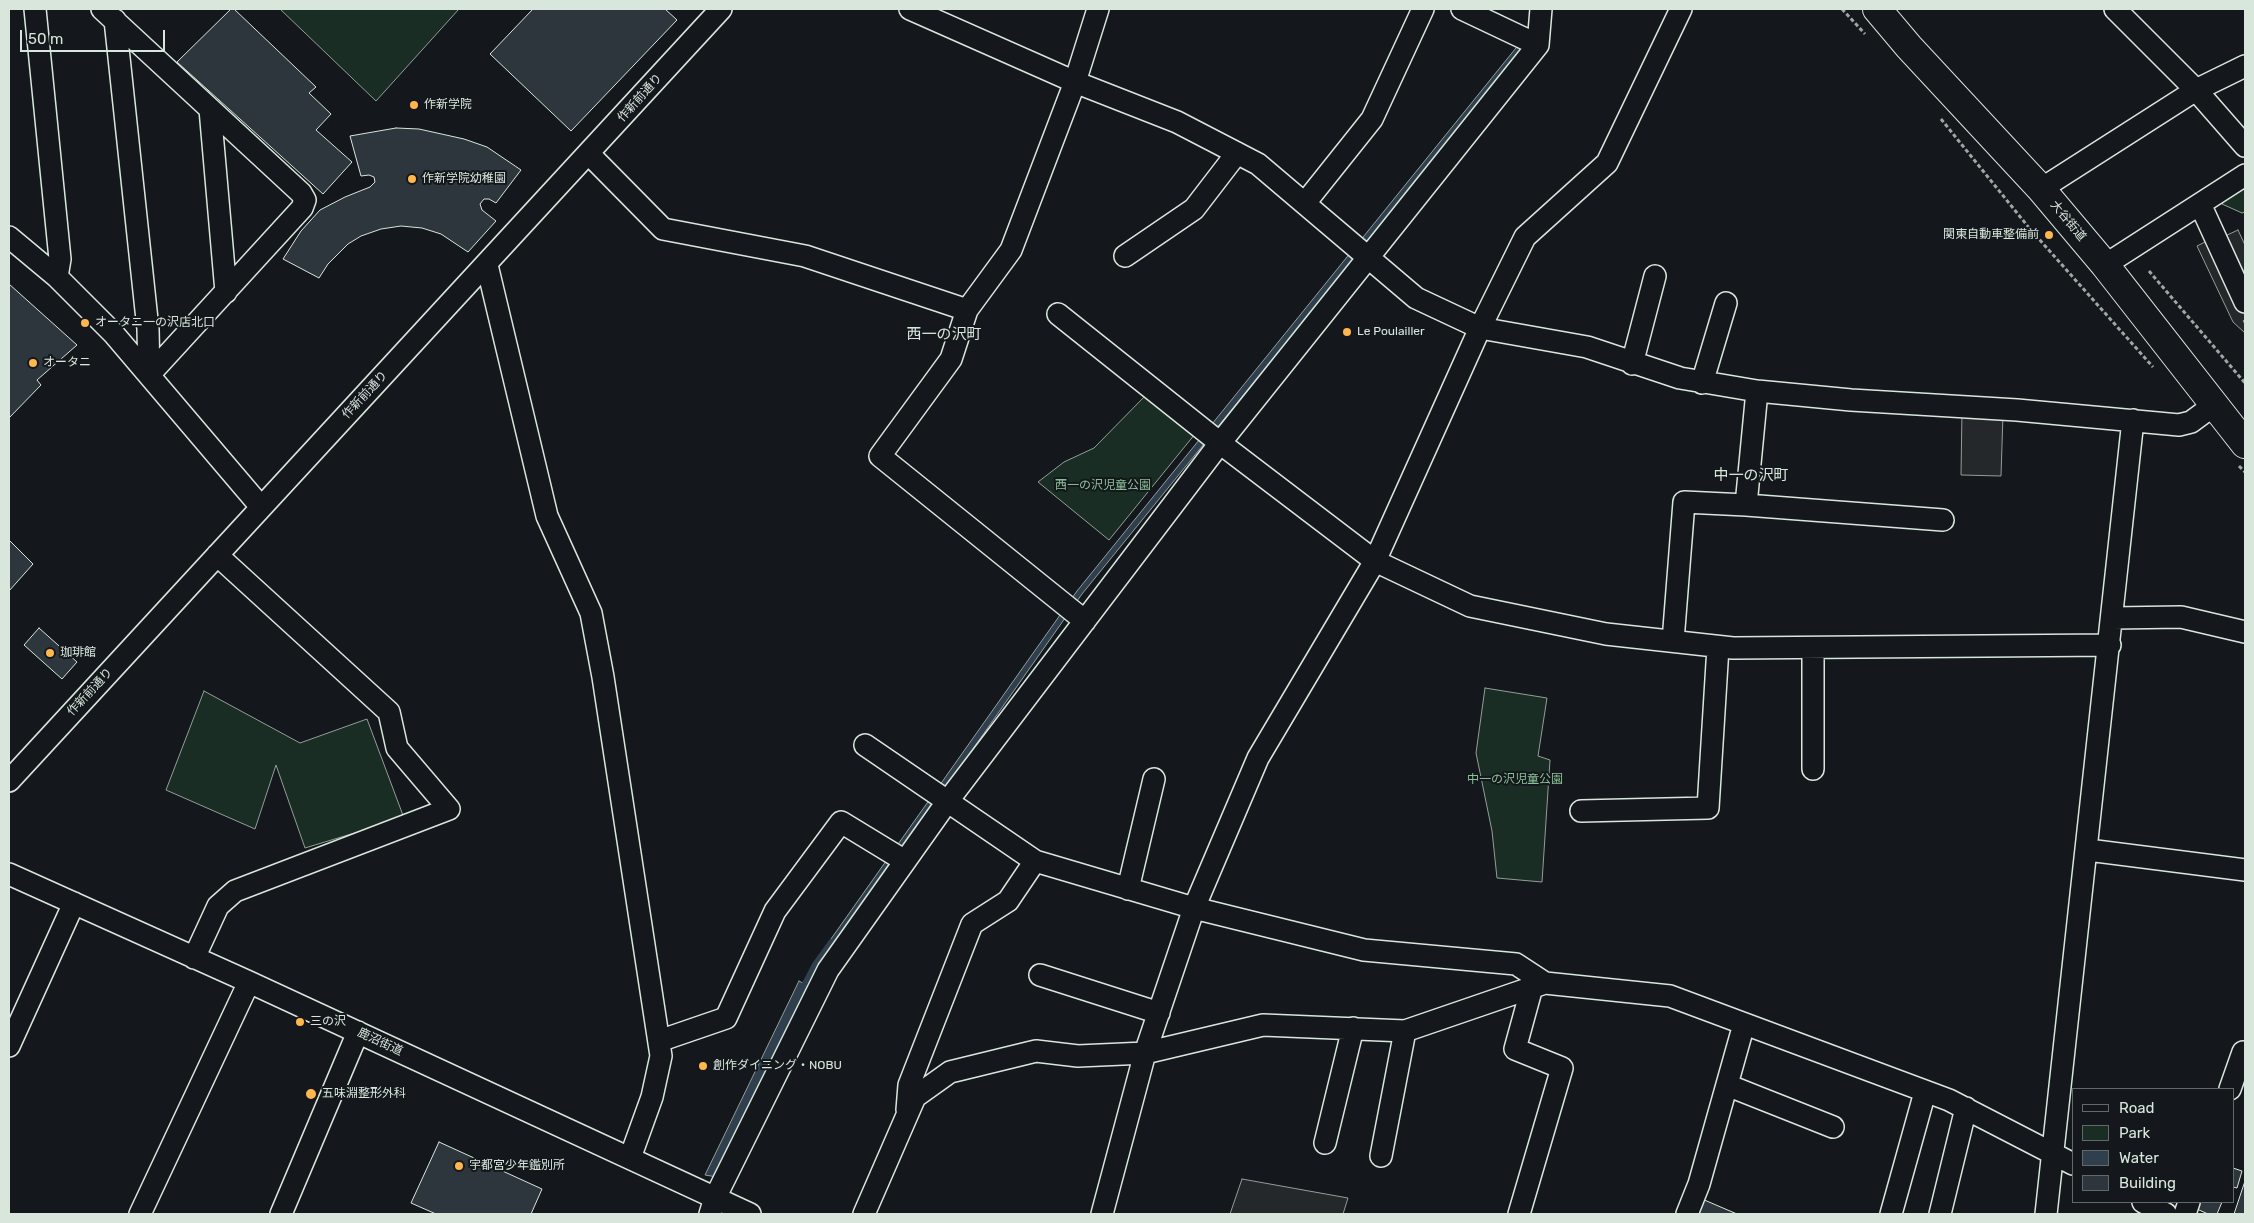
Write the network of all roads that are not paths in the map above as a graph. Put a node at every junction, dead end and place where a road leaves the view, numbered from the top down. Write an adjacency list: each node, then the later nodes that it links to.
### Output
1 (35, 9): 30 (street)
2 (721, 9): 19 (street, 作新前通り)
3 (910, 9): 14 (street)
4 (1098, 9): 14 (street)
5 (1423, 9): 22 (street)
6 (1462, 9): 12 (street)
7 (1541, 9): 12 (street)
8 (1681, 9): 36 (street)
9 (1877, 9): 21 (main road, 大谷街道)
10 (2115, 9): 15 (street)
11 (109, 14): 16 (street); 38 (street)
12 (1538, 45): 26 (street)
13 (2245, 66): 15 (street)
14 (1075, 82): 18 (street); 34 (street)
15 (2196, 90): 17 (street); 21 (street)
16 (210, 109): 31 (street); 31 (street)
17 (2245, 146)
18 (1237, 153): 22 (street); 25 (street)
19 (589, 154): 28 (street, 作新前通り); 34 (street)
20 (2245, 175): 23 (street)
21 (2041, 189): 27 (main road, 大谷街道)
22 (1305, 203): 26 (street)
23 (2200, 204): 27 (street); 32 (street)
24 (9, 237): 30 (street)
25 (1125, 256)
26 (1370, 257): 36 (street); 43 (street)
27 (2105, 264): 41 (main road, 大谷街道)
28 (487, 265): 46 (street, 作新前通り); 80 (street)
29 (1655, 276): 37 (street)
30 (57, 277): 38 (street)
31 (226, 292): 38 (street)
32 (2245, 302)
33 (1726, 303): 39 (street)
34 (967, 310): 51 (street)
35 (1058, 314): 43 (street)
36 (1480, 328): 37 (street); 49 (street)
37 (1632, 364): 39 (street)
38 (150, 375): 46 (street)
39 (1702, 384): 40 (street)
40 (1757, 390): 42 (street); 45 (street)
41 (2214, 405): 42 (street); 44 (main road, 大谷街道)
42 (2134, 420): 50 (street)
43 (1220, 443): 49 (street); 51 (street)
44 (2245, 444)
45 (1746, 506): 47 (street); 53 (street)
46 (261, 507): 48 (street, 作新前通り)
47 (1943, 520)
48 (217, 555): 60 (street, 作新前通り); 71 (street)
49 (1375, 561): 53 (street); 70 (street)
50 (2113, 618): 52 (street); 54 (street)
51 (1085, 621): 61 (street)
52 (2245, 632)
53 (1673, 642): 55 (street)
54 (2110, 645): 56 (street); 63 (street)
55 (1718, 647): 56 (street); 62 (street)
56 (1812, 648): 58 (street)
57 (865, 745): 61 (street)
58 (1812, 769)
59 (1154, 780): 68 (street)
60 (9, 781)
61 (947, 802): 64 (street); 65 (street)
62 (1581, 811)
63 (2088, 850): 66 (street); 91 (street)
64 (905, 861): 80 (street); 96 (street)
65 (1035, 861): 68 (street); 88 (street)
66 (2245, 870)
67 (9, 874): 69 (street, 鹿沼街道)
68 (1128, 889): 70 (street)
69 (74, 903): 71 (street, 鹿沼街道); 81 (street)
70 (1194, 908): 74 (street); 75 (street)
71 (194, 958): 73 (street, 鹿沼街道)
72 (1040, 975): 75 (street)
73 (249, 982): 79 (street, 鹿沼街道); 97 (street)
74 (1538, 985): 76 (street); 78 (street); 102 (street)
75 (1159, 1013): 83 (street)
76 (1744, 1024): 84 (street); 86 (street)
77 (1354, 1028): 78 (street); 83 (street); 90 (street)
78 (1405, 1030): 92 (street)
79 (358, 1032): 93 (street, 鹿沼街道); 98 (street)
80 (659, 1041): 93 (street)
81 (9, 1046)
82 (2243, 1052): 85 (street)
83 (1145, 1053): 88 (street); 101 (street)
84 (1727, 1085): 89 (street); 103 (street)
85 (2230, 1088)
86 (1925, 1092): 87 (street); 104 (street)
87 (1966, 1108): 91 (street); 105 (street)
88 (906, 1116): 100 (street)
89 (1834, 1127)
90 (1325, 1143)
91 (2054, 1154): 94 (street); 106 (street)
92 (1381, 1156)
93 (630, 1158): 96 (street, 鹿沼街道)
94 (2072, 1163)
95 (2145, 1203): 107 (street)
96 (712, 1206): 99 (street, 鹿沼街道)
97 (140, 1214)
98 (282, 1214)
99 (750, 1214)
100 (864, 1214)
101 (1102, 1214)
102 (1519, 1214)
103 (1687, 1214)
104 (1891, 1214)
105 (1940, 1214)
106 (2046, 1214)
107 (2166, 1214)

